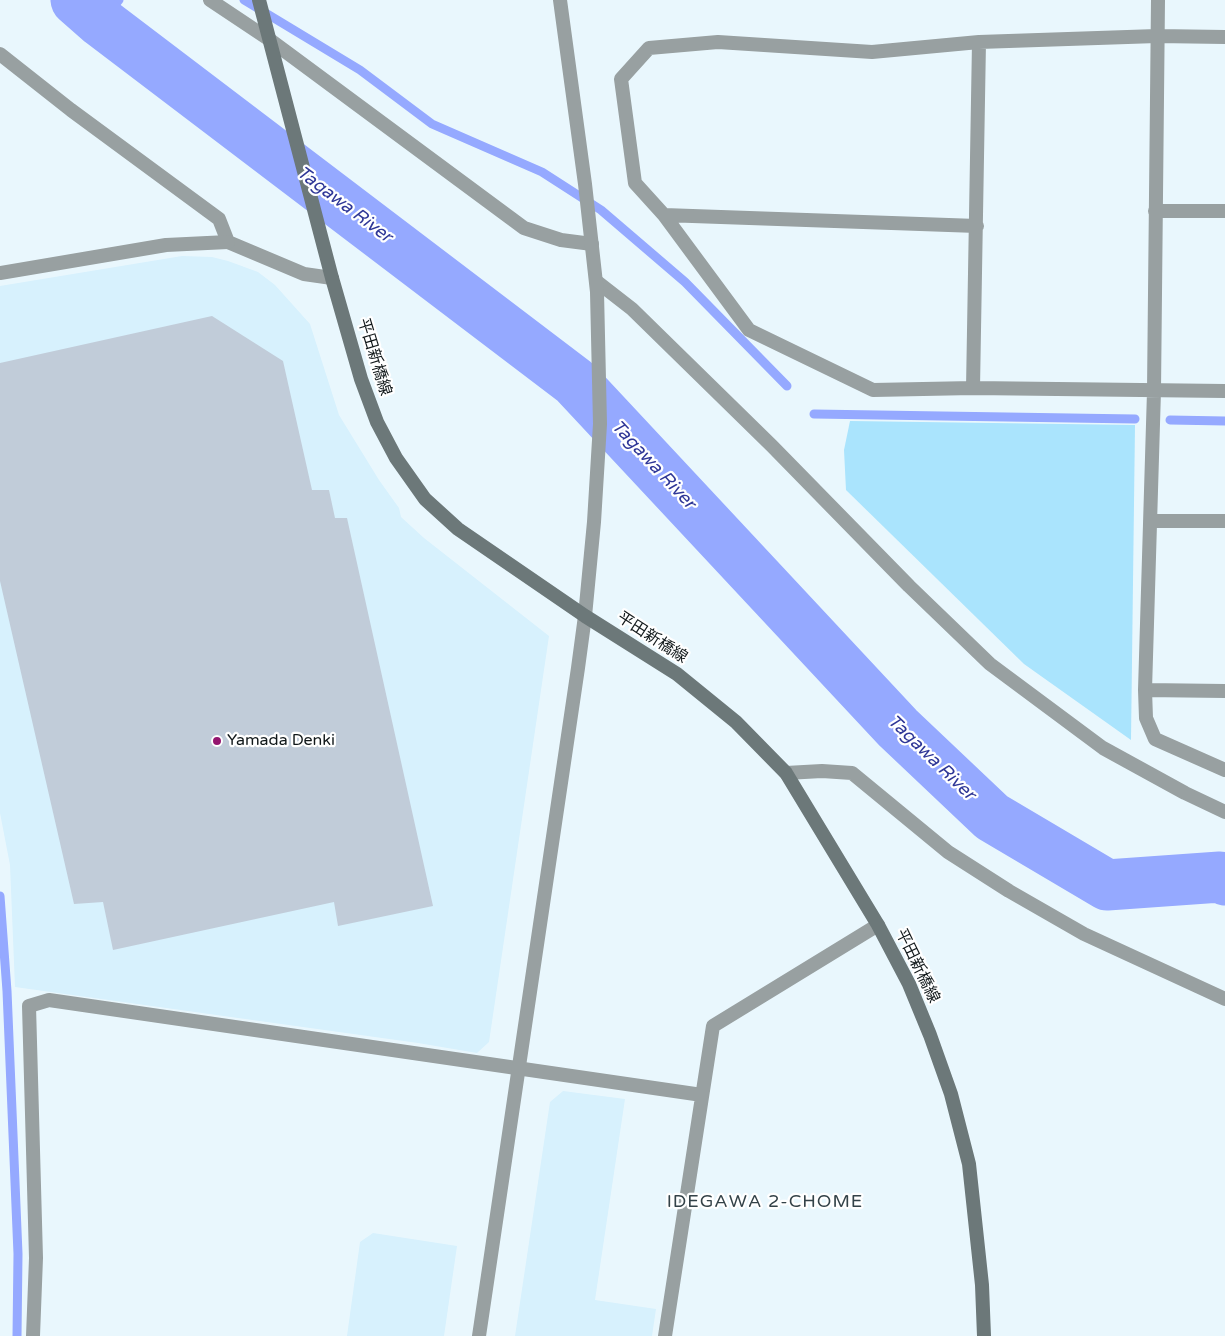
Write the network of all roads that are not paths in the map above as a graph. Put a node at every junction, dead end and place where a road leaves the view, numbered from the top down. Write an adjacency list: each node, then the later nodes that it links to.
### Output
1 (210, 0): 7 (street)
2 (259, 0): 7 (main road, 平田新橋線)
3 (560, 0): 15 (street)
4 (1158, 0): 5 (street)
5 (1156, 36): 6 (street); 8 (street); 10 (street)
6 (1225, 37)
7 (270, 40): 15 (street); 17 (main road, 平田新橋線)
8 (979, 42): 12 (street); 13 (street)
9 (0, 54): 14 (street)
10 (1155, 211): 11 (street); 20 (street)
11 (1225, 211)
12 (664, 215): 13 (street); 19 (street)
13 (976, 226): 19 (street)
14 (228, 242): 16 (street); 17 (street)
15 (592, 244): 18 (street)
16 (0, 273)
17 (332, 278): 24 (main road, 平田新橋線)
18 (597, 286): 24 (street); 29 (street)
19 (973, 388): 20 (street)
20 (1154, 391): 21 (street); 22 (street)
21 (1225, 391)
22 (1150, 521): 23 (street); 25 (street)
23 (1225, 521)
24 (585, 616): 28 (main road, 平田新橋線); 32 (street)
25 (1145, 690): 26 (street); 27 (street)
26 (1225, 691)
27 (1225, 770)
28 (786, 773): 30 (main road, 平田新橋線); 31 (street)
29 (1225, 812)
30 (878, 925): 33 (street); 37 (main road, 平田新橋線)
31 (1225, 998)
32 (519, 1068): 33 (street); 34 (street); 35 (street)
33 (702, 1095): 36 (street)
34 (33, 1336)
35 (478, 1336)
36 (666, 1336)
37 (984, 1336)

